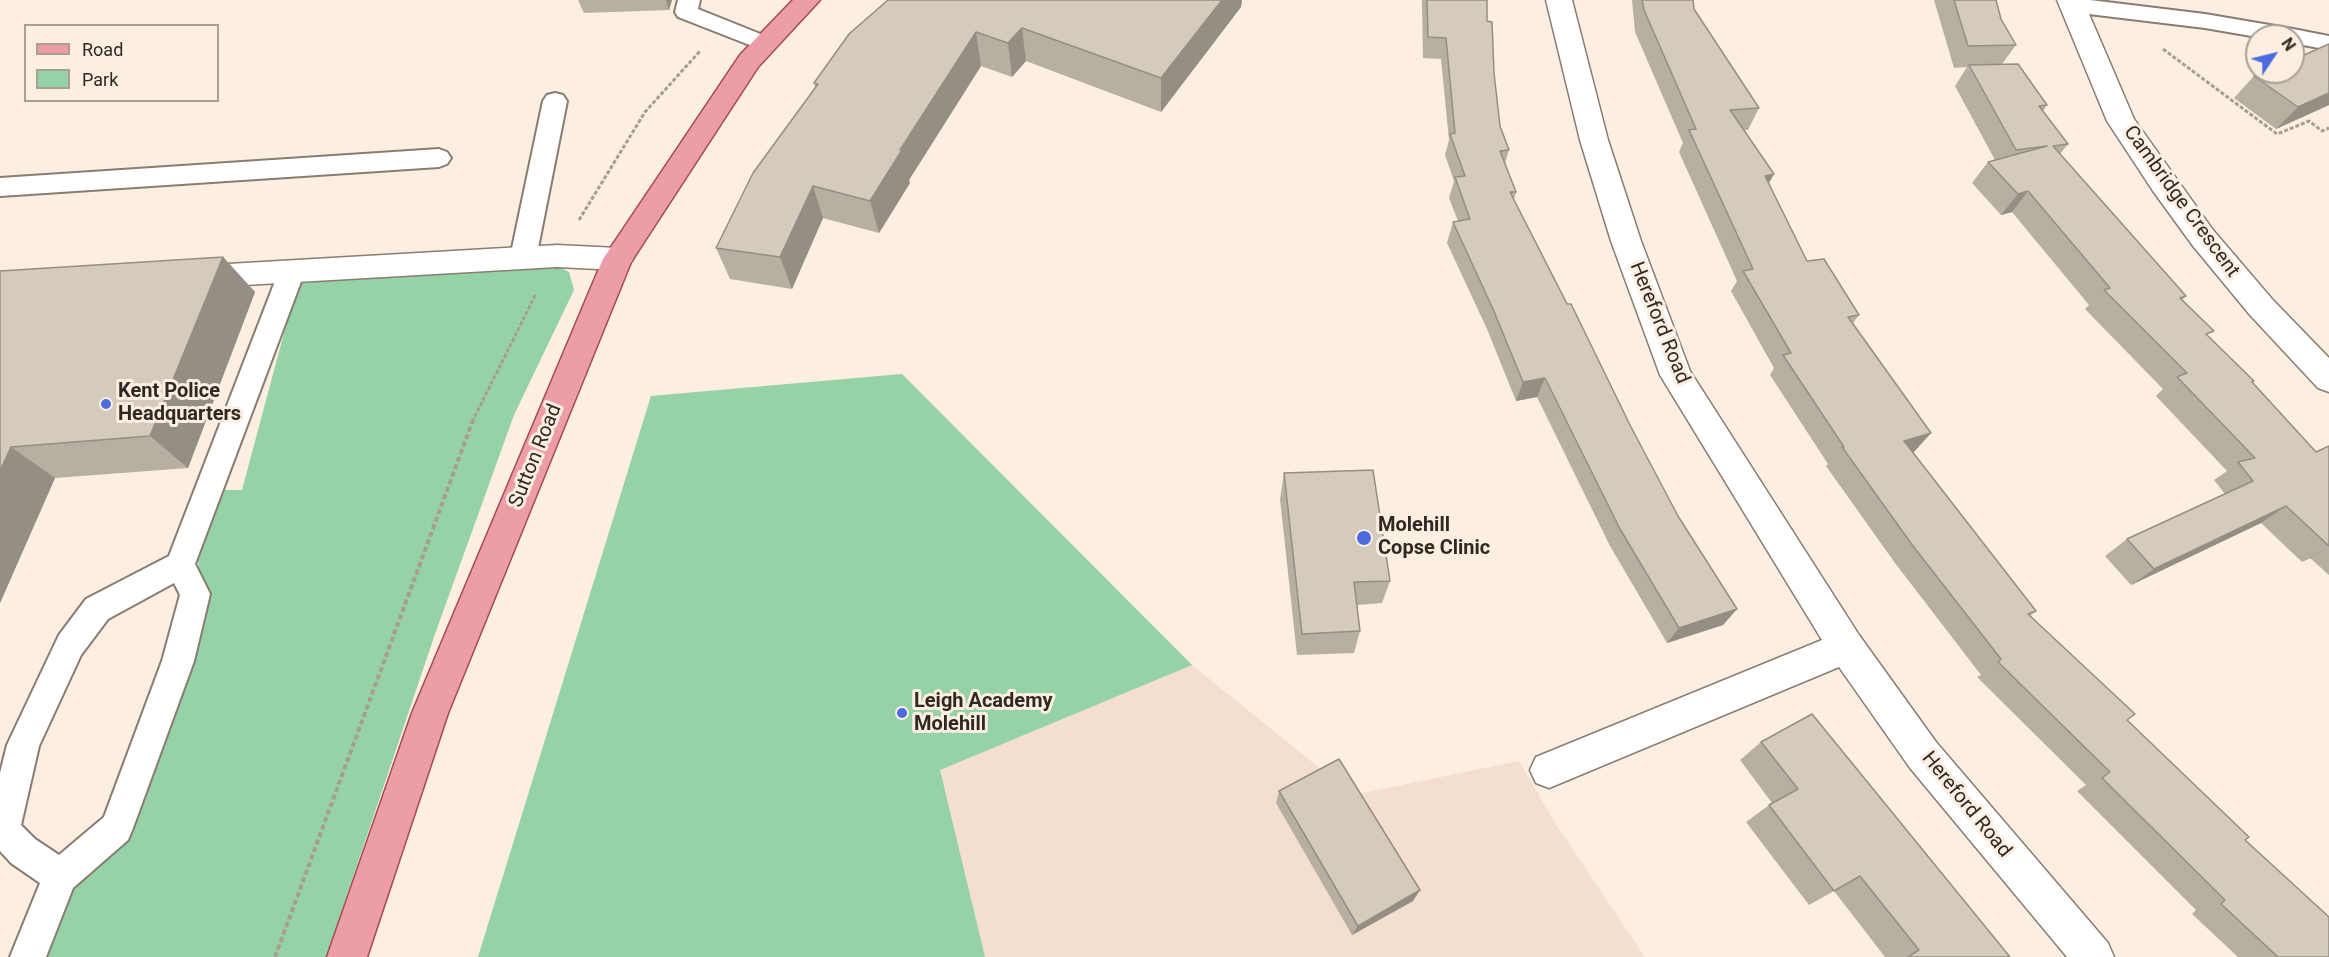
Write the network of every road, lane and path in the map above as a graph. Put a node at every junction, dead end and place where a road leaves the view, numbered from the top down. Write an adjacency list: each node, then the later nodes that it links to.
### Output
1 (689, 0): 6 (lane)
2 (807, 0): 10 (main road, Sutton Road)
3 (1559, 0): 22 (street, Hereford Road)
4 (2071, 2): 5 (lane); 20 (street, Cambridge Crescent)
5 (2109, 9): 7 (lane); 12 (path)
6 (726, 27): 10 (lane); 15 (path)
7 (2245, 28)
8 (2305, 38): 9 (lane)
9 (2329, 43)
10 (765, 44): 17 (main road, Sutton Road)
11 (555, 101): 16 (lane)
12 (2329, 128)
13 (439, 158): 14 (lane)
14 (0, 187)
15 (557, 256): 16 (street); 17 (street); 26 (path)
16 (523, 258): 18 (street)
17 (618, 259): 27 (main road, Sutton Road)
18 (292, 271): 19 (street); 21 (lane)
19 (164, 279)
20 (2329, 379)
21 (180, 565): 24 (lane); 24 (lane)
22 (1846, 647): 23 (street); 28 (street, Hereford Road)
23 (1549, 770)
24 (60, 876): 25 (lane)
25 (28, 957)
26 (275, 957)
27 (347, 957)
28 (2094, 957)

